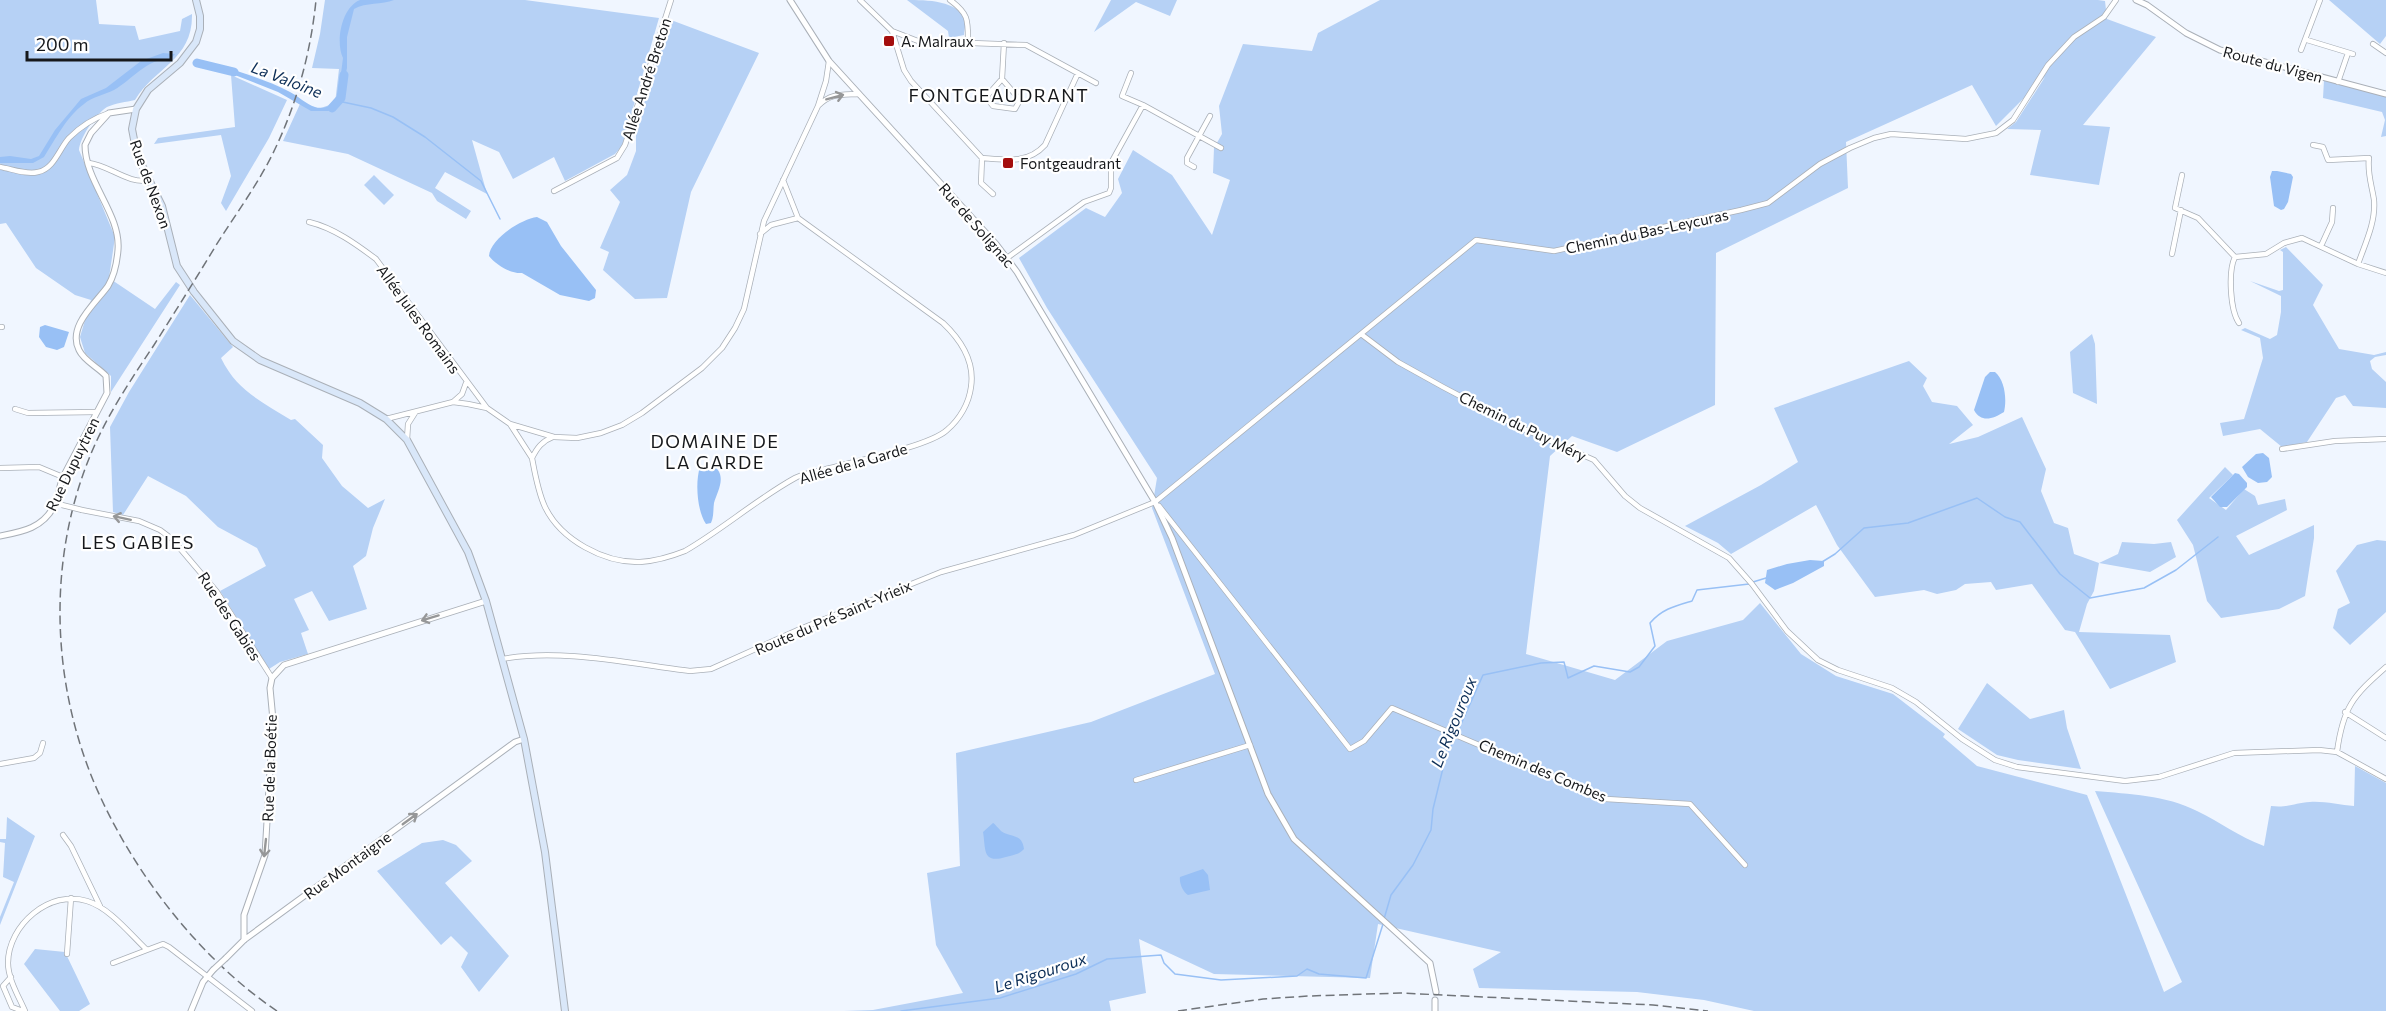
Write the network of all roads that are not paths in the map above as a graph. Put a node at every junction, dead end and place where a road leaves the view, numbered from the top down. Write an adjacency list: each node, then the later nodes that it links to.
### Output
1 (196, 0): 28 (main road)
2 (671, 0): 41 (street, Allée André Breton)
3 (790, 0): 16 (street, Rue de Solignac)
4 (860, 0): 9 (street)
5 (950, 0): 11 (street)
6 (2116, 0): 55 (street, Chemin du Bas-Leycuras)
7 (2136, 0): 20 (street, Route du Vigen)
8 (2320, 0): 10 (street)
9 (892, 31): 11 (street); 34 (street)
10 (2307, 40): 14 (street); 20 (street)
11 (968, 43): 12 (street)
12 (1004, 43): 17 (street); 19 (street)
13 (2373, 44): 15 (street)
14 (2301, 50)
15 (2386, 53)
16 (829, 61): 23 (street, Rue de Solignac); 27 (street, Allée de la Garde)
17 (1078, 73): 21 (street); 34 (street)
18 (1131, 73): 25 (street)
19 (1002, 79): 19 (street)
20 (2338, 81): 24 (street, Route du Vigen)
21 (1096, 83)
22 (1114, 93): 25 (street)
23 (859, 94): 27 (street, one-way to 23); 51 (street, Rue de Solignac)
24 (2386, 94)
25 (1122, 96): 26 (street)
26 (1143, 105): 31 (street); 51 (street)
27 (818, 106): 40 (street, Allée de la Garde)
28 (136, 109): 29 (street); 39 (main road, Rue de Nexon)
29 (109, 113): 35 (street, Rue Dupuytren); 36 (street)
30 (1210, 116): 31 (street)
31 (1198, 136): 33 (street); 37 (street)
32 (2313, 145): 52 (street)
33 (1221, 148)
34 (982, 158): 42 (street)
35 (89, 163): 39 (street); 60 (street, Rue Dupuytren)
36 (0, 167)
37 (1194, 167)
38 (2182, 175): 44 (street)
39 (149, 180): 62 (main road, Rue de Nexon)
40 (783, 180): 45 (street); 47 (street, Allée de la Garde)
41 (554, 191)
42 (993, 194)
43 (2333, 207): 48 (street)
44 (2181, 210): 49 (street); 50 (street)
45 (798, 218): 47 (street); 70 (street, Allée de la Garde)
46 (309, 222): 56 (street, Allée Jules Romains)
47 (760, 234): 66 (street, Allée de la Garde)
48 (2321, 246): 50 (street); 52 (street)
49 (2172, 254)
50 (2235, 257): 54 (street)
51 (1007, 258): 73 (street, Rue de Solignac)
52 (2358, 264): 53 (street)
53 (2386, 273)
54 (2239, 323)
55 (1360, 334): 73 (street, Chemin du Bas-Leycuras); 85 (street, Chemin du Puy Méry)
56 (466, 382): 57 (street, Allée Jules Romains); 58 (street, Allée Jules Romains)
57 (453, 402): 58 (street, Allée de la Garde); 61 (street, Allée de la Garde)
58 (487, 408): 64 (street, Allée de la Garde)
59 (15, 409): 60 (street)
60 (97, 412): 72 (street, Rue Dupuytren)
61 (415, 413): 62 (street, Allée de la Garde); 63 (street)
62 (386, 419): 65 (main road, Rue de Nexon)
63 (408, 424): 65 (street); 68 (street)
64 (510, 424): 66 (street, Allée de la Garde); 70 (street, Allée de la Garde)
65 (397, 429): 68 (main road, Rue de Nexon)
66 (554, 437): 70 (street)
67 (2386, 439): 69 (street)
68 (407, 440): 76 (main road, Rue de Nexon)
69 (2282, 449)
70 (532, 458)
71 (0, 468): 72 (street)
72 (63, 477): 74 (street, Rue Dupuytren)
73 (1155, 502): 77 (street, Route du Pré Saint-Yrieix); 84 (street, Rue de Solignac); 90 (street, Chemin des Combes)
74 (59, 504): 75 (street, Rue Dupuytren); 79 (street, Rue des Gabies, one-way to 74, bridge)
75 (0, 536)
76 (486, 601): 77 (main road, Rue de Nexon); 79 (street, one-way to 79)
77 (502, 659): 81 (main road, Rue de Nexon)
78 (2386, 667): 80 (street)
79 (272, 678): 93 (street, Rue de la Boétie, one-way to 93)
80 (2345, 712): 82 (street); 85 (street)
81 (525, 738): 93 (street, Rue Montaigne, one-way to 81); 104 (main road, Rue de Nexon)
82 (2386, 738)
83 (43, 743): 86 (street)
84 (1250, 745): 88 (street); 99 (street, Rue de Solignac)
85 (2337, 752): 87 (street)
86 (0, 764)
87 (2386, 779)
88 (1136, 780)
89 (63, 835): 92 (street)
90 (1745, 865)
91 (71, 898): 92 (street); 95 (street); 98 (street)
92 (100, 906): 94 (street)
93 (244, 940): 97 (street, Rue Montaigne, bridge)
94 (147, 950): 96 (street); 97 (street)
95 (67, 954)
96 (113, 963)
97 (207, 976): 102 (street, Rue Montaigne); 103 (street)
98 (11, 977): 101 (street); 101 (street)
99 (1436, 992)
100 (1435, 1000): 105 (street)
101 (24, 1011)
102 (191, 1011)
103 (252, 1011)
104 (566, 1011)
105 (1435, 1011)

